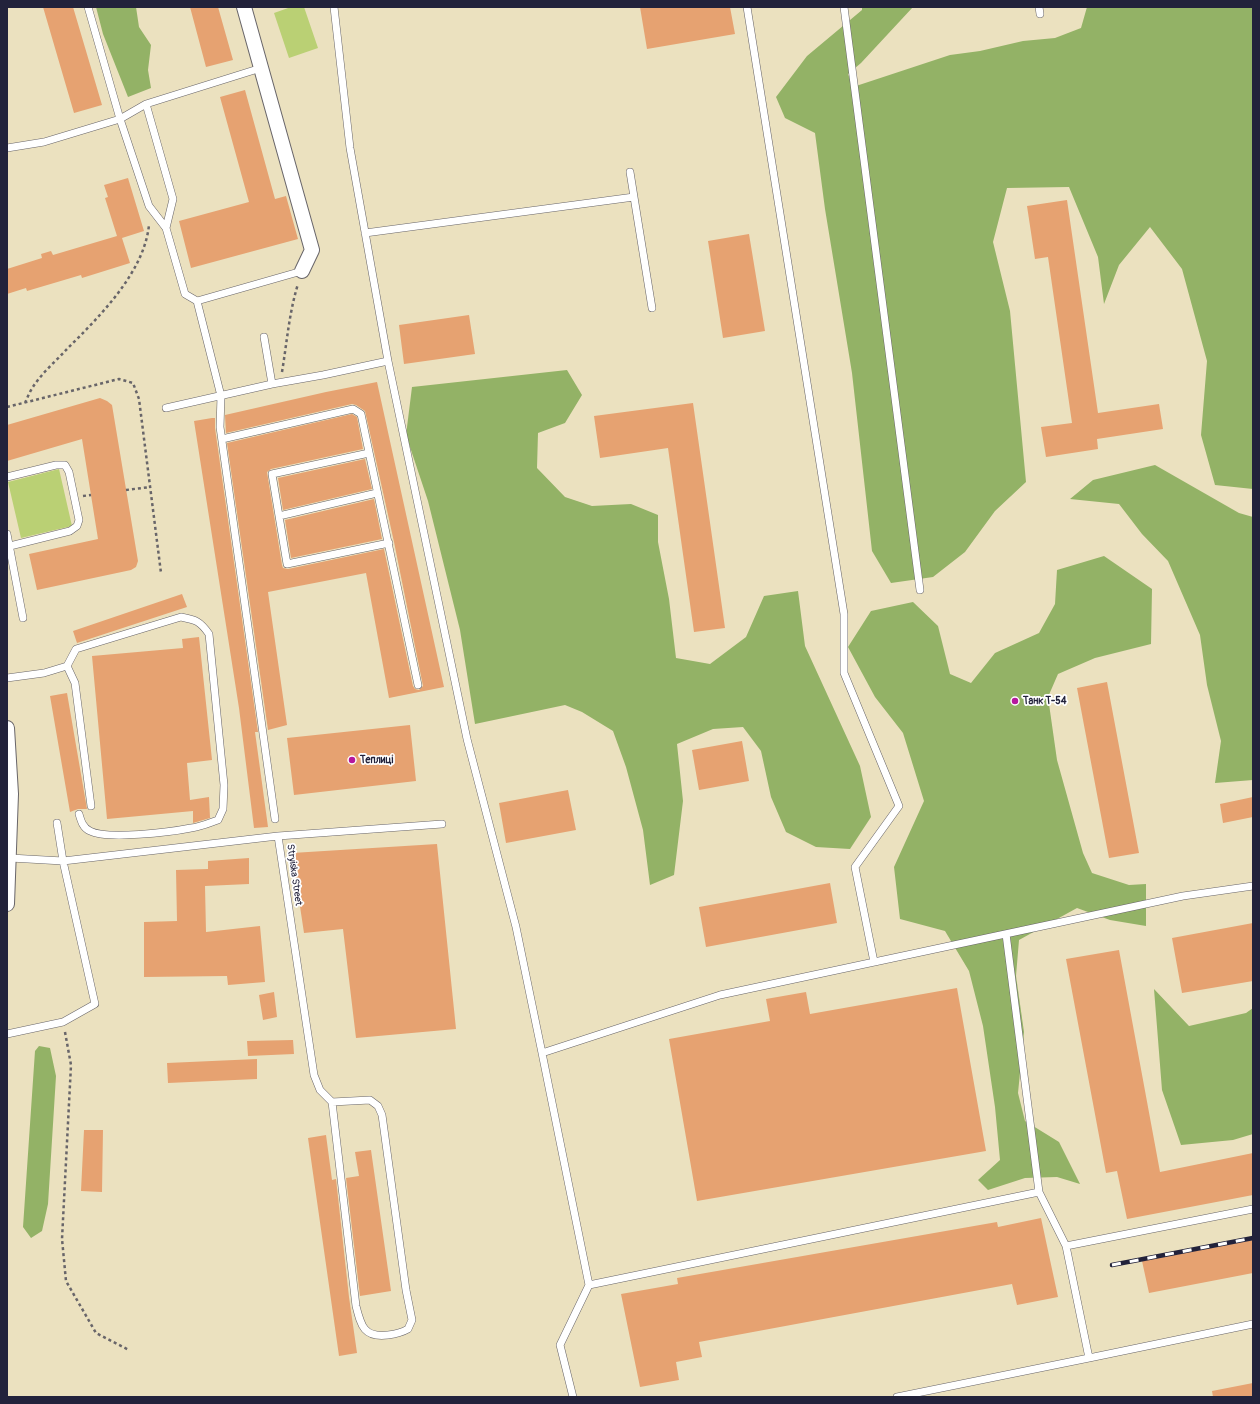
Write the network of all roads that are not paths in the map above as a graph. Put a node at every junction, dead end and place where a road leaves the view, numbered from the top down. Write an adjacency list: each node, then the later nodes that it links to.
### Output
1 (88, 7): 8 (lane)
2 (244, 7): 6 (street)
3 (334, 7): 13 (lane)
4 (747, 7): 47 (lane)
5 (844, 7): 30 (lane)
6 (261, 68): 7 (lane); 14 (street)
7 (146, 104): 8 (lane); 12 (lane)
8 (120, 119): 9 (lane); 12 (lane)
9 (7, 148)
10 (630, 172): 11 (lane)
11 (634, 197): 13 (lane); 16 (lane)
12 (166, 228): 15 (lane)
13 (365, 233): 18 (lane)
14 (302, 271): 15 (lane)
15 (197, 301): 20 (lane)
16 (652, 308)
17 (264, 337): 19 (lane)
18 (388, 361): 19 (lane); 49 (lane)
19 (272, 384): 20 (lane)
20 (220, 396): 21 (lane); 22 (lane)
21 (166, 408)
22 (222, 439): 23 (lane); 38 (lane)
23 (369, 453): 25 (lane); 26 (lane)
24 (7, 477): 29 (lane)
25 (378, 493): 26 (lane); 28 (lane)
26 (279, 516): 28 (lane)
27 (7, 534): 29 (lane)
28 (389, 543): 34 (lane)
29 (10, 546): 31 (lane)
30 (920, 590)
31 (23, 618)
32 (66, 666): 33 (lane); 36 (lane); 37 (lane)
33 (7, 678)
34 (418, 685)
35 (7, 728): 42 (street)
36 (91, 806)
37 (79, 814)
38 (275, 819)
39 (57, 823): 43 (lane)
40 (442, 824): 41 (lane)
41 (278, 836): 43 (lane, Stryiska Street); 50 (lane, Stryiska Street)
42 (10, 858): 43 (lane, Stryiska Street); 45 (street)
43 (63, 861): 48 (lane)
44 (1253, 886): 46 (lane)
45 (7, 904)
46 (1006, 934): 47 (lane); 51 (lane)
47 (874, 962): 49 (lane)
48 (7, 1034)
49 (542, 1053): 54 (lane)
50 (332, 1102): 50 (lane)
51 (1039, 1192): 53 (lane); 54 (lane)
52 (1253, 1209): 53 (lane)
53 (1066, 1246): 56 (lane)
54 (589, 1285): 57 (lane)
55 (1253, 1324): 56 (lane)
56 (1090, 1358): 58 (lane)
57 (573, 1397)
58 (897, 1397)

